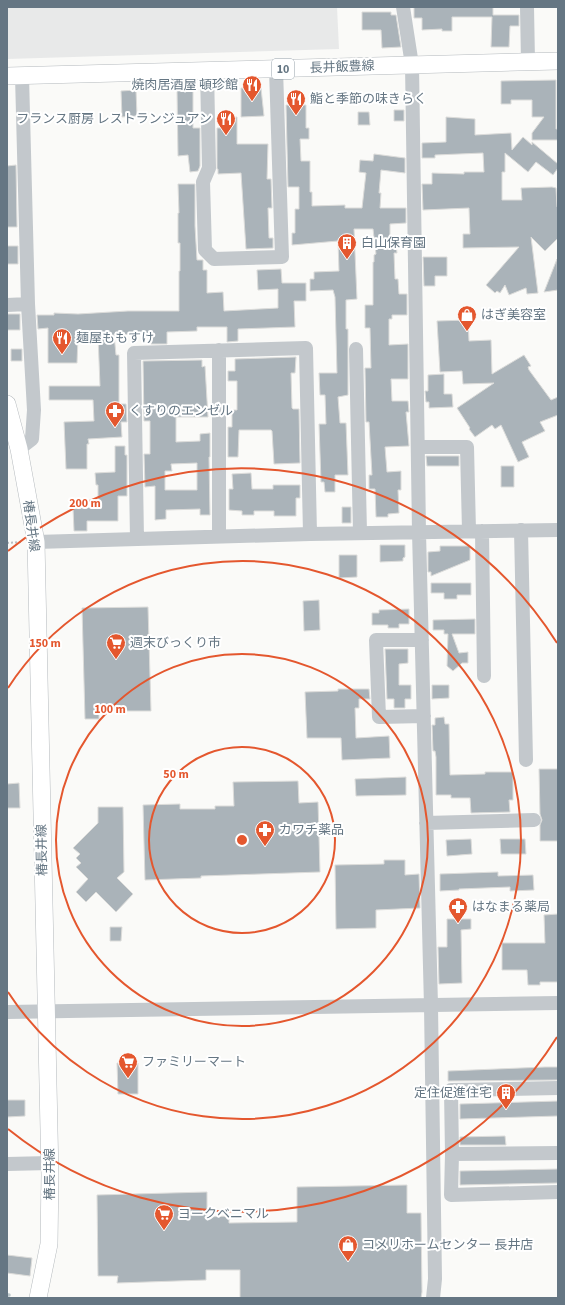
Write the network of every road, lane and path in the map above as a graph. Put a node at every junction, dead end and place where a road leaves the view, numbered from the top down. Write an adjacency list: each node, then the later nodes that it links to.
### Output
1 (403, 7): 5 (street)
2 (528, 7): 4 (street)
3 (558, 61): 4 (main road, 長井飯豊線 / 10)
4 (528, 62): 5 (main road, 長井飯豊線 / 10)
5 (412, 65): 6 (main road, 長井飯豊線 / 10); 14 (street)
6 (276, 69): 7 (main road, 長井飯豊線 / 10); 7 (street)
7 (207, 71): 8 (main road, 長井飯豊線 / 10)
8 (14, 76): 9 (street)
9 (28, 304): 10 (street); 15 (street)
10 (7, 305)
11 (356, 349): 20 (street)
12 (219, 350): 21 (street); 22 (street); 23 (street)
13 (7, 404): 15 (main road, 椿長井線)
14 (418, 447): 18 (street); 19 (street)
15 (19, 449): 24 (main road, 椿長井線)
16 (521, 530): 17 (street); 18 (street); 28 (street)
17 (558, 530)
18 (475, 531): 19 (street); 26 (street)
19 (419, 532): 20 (street); 25 (street)
20 (360, 533): 21 (street)
21 (310, 534): 22 (street)
22 (219, 536): 23 (street)
23 (137, 539): 24 (street)
24 (36, 542): 34 (main road, 椿長井線)
25 (422, 640): 27 (street); 27 (street)
26 (484, 676)
27 (424, 716): 30 (street)
28 (526, 760)
29 (534, 820): 30 (street)
30 (426, 824): 32 (street)
31 (558, 1003): 32 (street)
32 (431, 1006): 34 (street); 42 (street)
33 (7, 1012): 34 (street)
34 (46, 1013): 38 (main road, 椿長井線)
35 (558, 1088): 37 (street)
36 (558, 1153): 37 (street)
37 (452, 1154): 40 (street)
38 (50, 1163): 39 (street); 41 (main road, 椿長井線)
39 (7, 1164)
40 (558, 1192)
41 (38, 1298)
42 (433, 1298)

